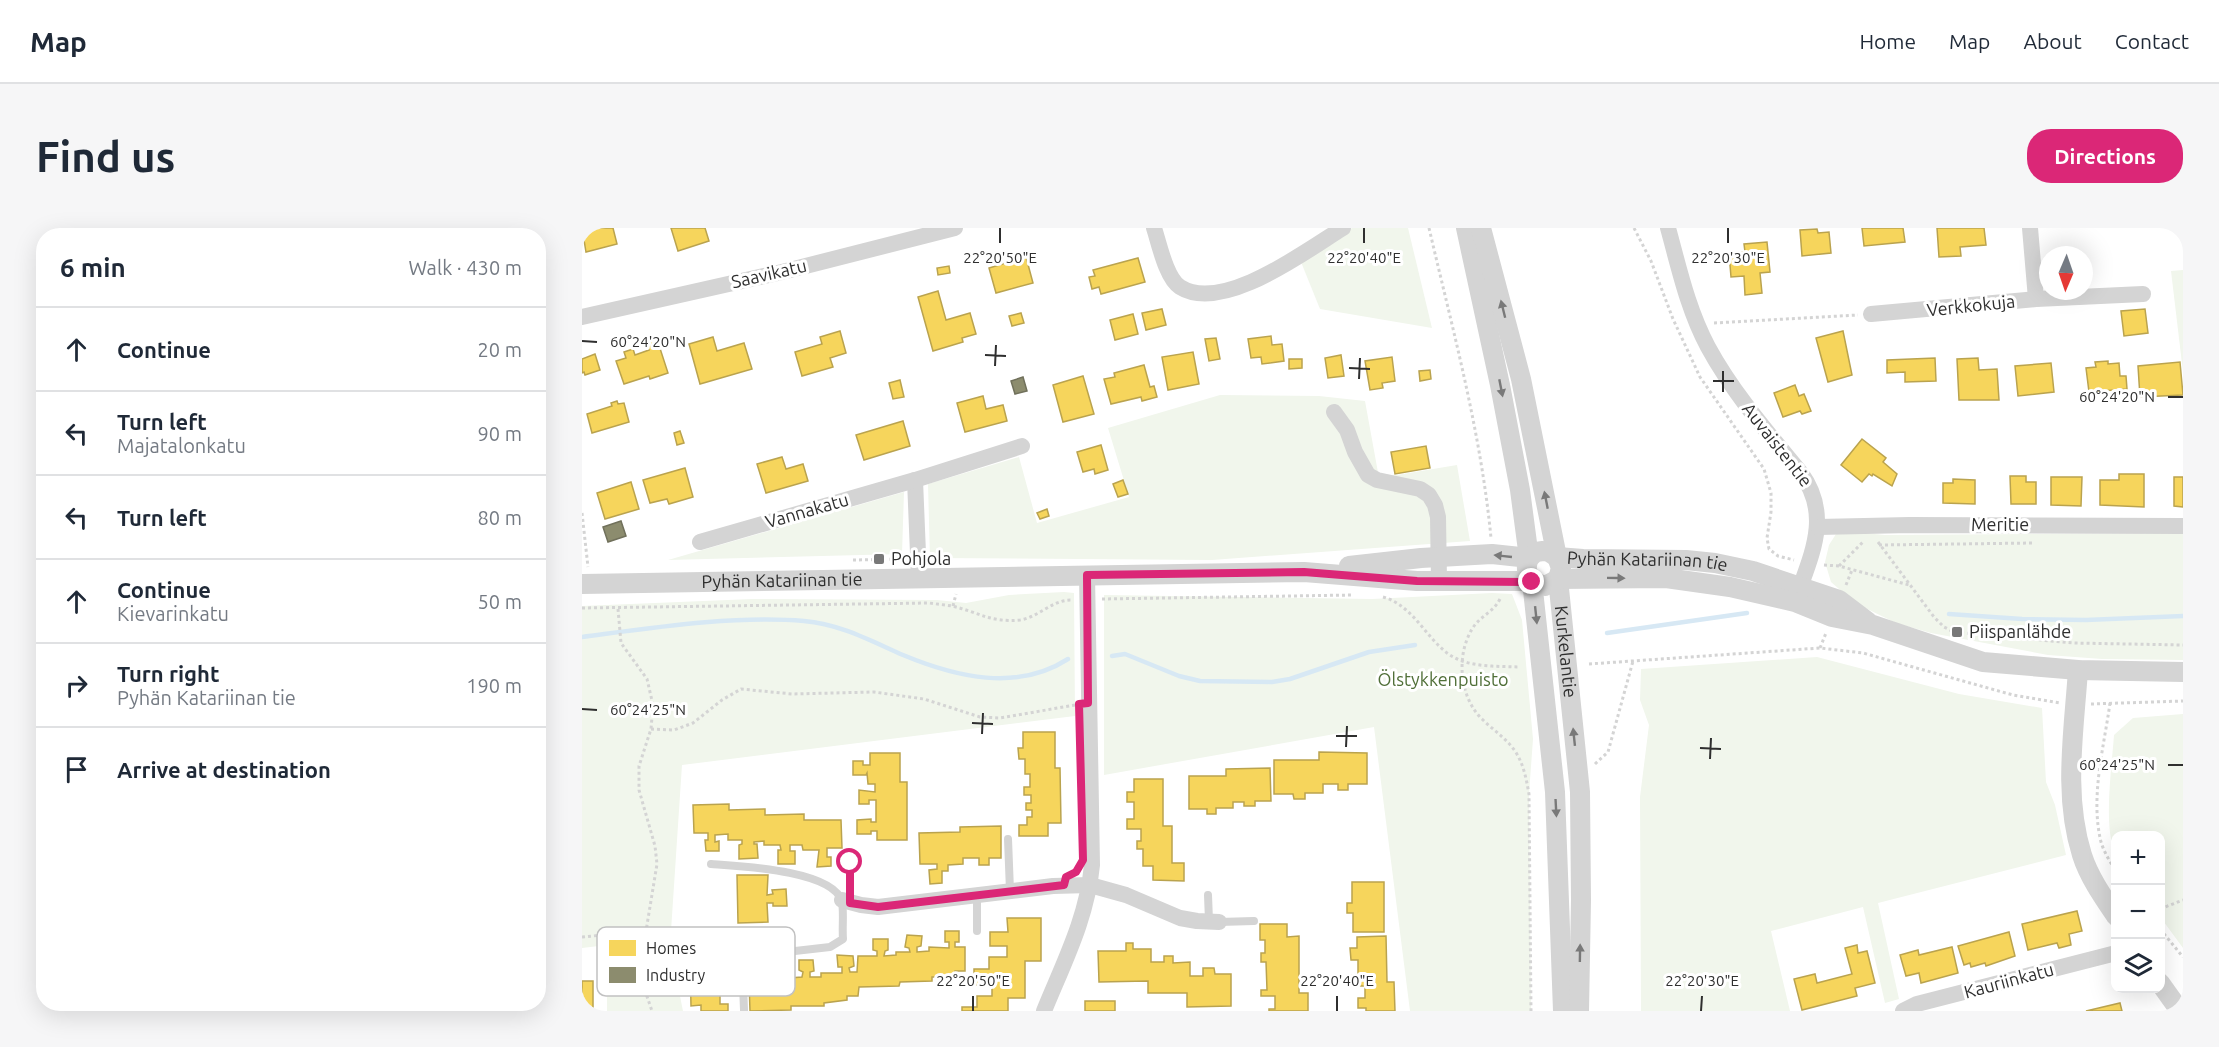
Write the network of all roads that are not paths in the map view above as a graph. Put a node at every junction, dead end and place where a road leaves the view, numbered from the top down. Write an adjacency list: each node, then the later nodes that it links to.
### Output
1 (956, 228): 11 (street, Saavikatu)
2 (1154, 228): 3 (street)
3 (1343, 228)
4 (1466, 228): 20 (street, Kurkelantie, one-way to 20)
5 (1481, 228): 19 (street, Kurkelantie, one-way to 5)
6 (1668, 228): 16 (street, Auvaistentie)
7 (2030, 228): 9 (street)
8 (2143, 294): 9 (street, Verkkokuja)
9 (2036, 299): 10 (street, Verkkokuja)
10 (1871, 314)
11 (582, 317)
12 (1334, 412): 18 (street)
13 (1022, 446): 14 (street, Vannakatu)
14 (915, 480): 17 (street, Vannakatu); 21 (street)
15 (2183, 526): 16 (street, Meritie)
16 (1818, 527): 28 (street, Auvaistentie)
17 (700, 542)
18 (1439, 557): 20 (street, Pyhän Katariinan tie, one-way to 18); 22 (street, Pyhän Katariinan tie); 25 (street)
19 (1557, 557): 20 (street, Pyhän Katariinan tie); 24 (street, Kurkelantie); 28 (street, Pyhän Katariinan tie)
20 (1529, 558): 26 (street, Kurkelantie)
21 (919, 568): 23 (street, Pyhän Katariinan tie); 27 (street, Pyhän Katariinan tie)
22 (1304, 572): 23 (street, Pyhän Katariinan tie); 25 (street, Pyhän Katariinan tie)
23 (1087, 575): 34 (street)
24 (1558, 579): 26 (street, Pyhän Katariinan tie); 28 (street, Pyhän Katariinan tie, one-way to 28); 48 (street, Kurkelantie, one-way to 24)
25 (1439, 581): 26 (street, Pyhän Katariinan tie)
26 (1532, 582): 47 (street, Kurkelantie, one-way to 47)
27 (586, 584)
28 (1798, 594): 29 (street, Pyhän Katariinan tie)
29 (2078, 670): 30 (street, Pyhän Katariinan tie); 39 (street)
30 (2183, 672)
31 (1008, 839): 35 (lane)
32 (850, 862): 38 (lane)
33 (711, 864): 38 (lane)
34 (1090, 885): 35 (street); 41 (street); 46 (street)
35 (1010, 891): 36 (street)
36 (977, 895): 38 (street); 42 (lane)
37 (1208, 895): 41 (lane)
38 (846, 901): 43 (lane)
39 (2111, 910)
40 (1254, 921): 41 (lane)
41 (1214, 922)
42 (977, 931)
43 (795, 951)
44 (2111, 954): 49 (street, Kauriinkatu)
45 (2165, 990): 50 (street)
46 (1044, 1011)
47 (1563, 1011)
48 (1579, 1011)
49 (1903, 1011)
50 (2180, 1011)

